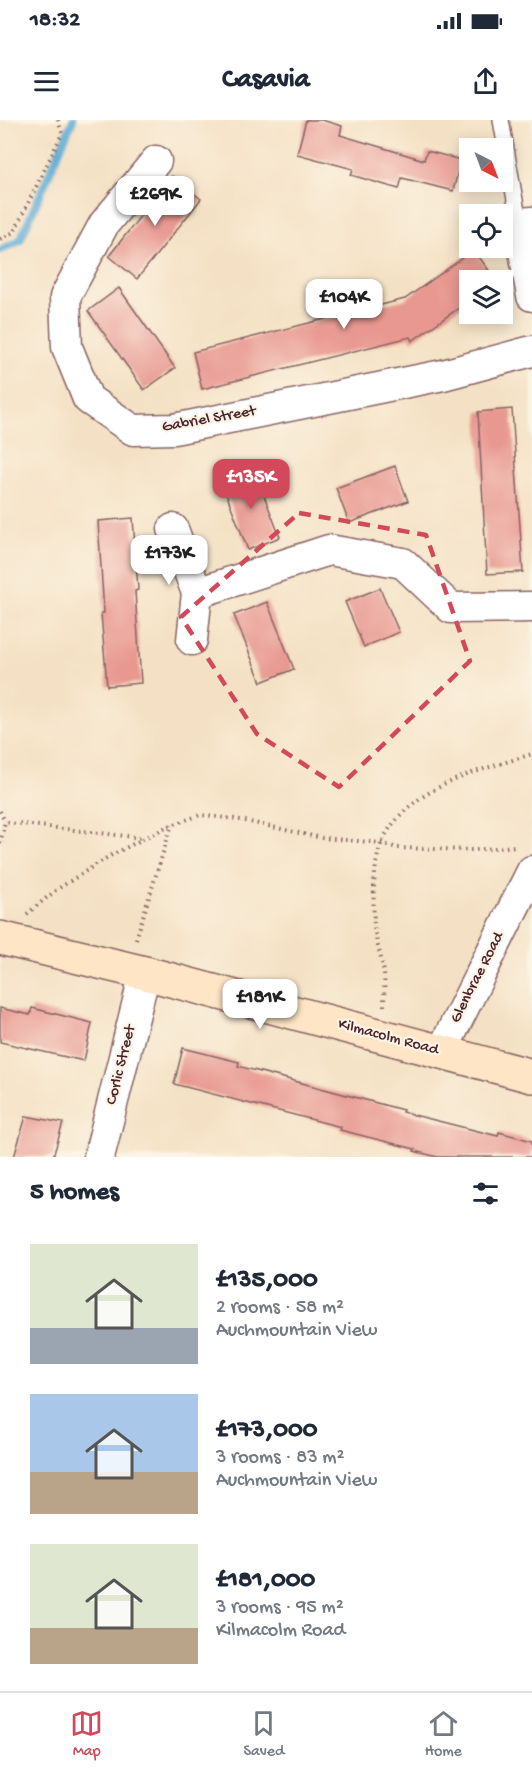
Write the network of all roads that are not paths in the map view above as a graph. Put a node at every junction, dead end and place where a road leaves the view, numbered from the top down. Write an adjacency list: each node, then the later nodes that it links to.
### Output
1 (501, 120): 3 (lane)
2 (156, 161): 5 (street, Gabriel Street)
3 (525, 223): 4 (street)
4 (532, 296)
5 (532, 351)
6 (172, 529): 7 (street)
7 (197, 593): 8 (street); 9 (street)
8 (532, 607)
9 (192, 640)
10 (526, 858): 13 (street, Glenbrae Road)
11 (6, 940): 12 (main road, Kilmacolm Road)
12 (136, 971): 13 (main road, Kilmacolm Road); 15 (street, Corlic Street)
13 (441, 1053): 14 (main road, Kilmacolm Road)
14 (532, 1076)
15 (99, 1157)

